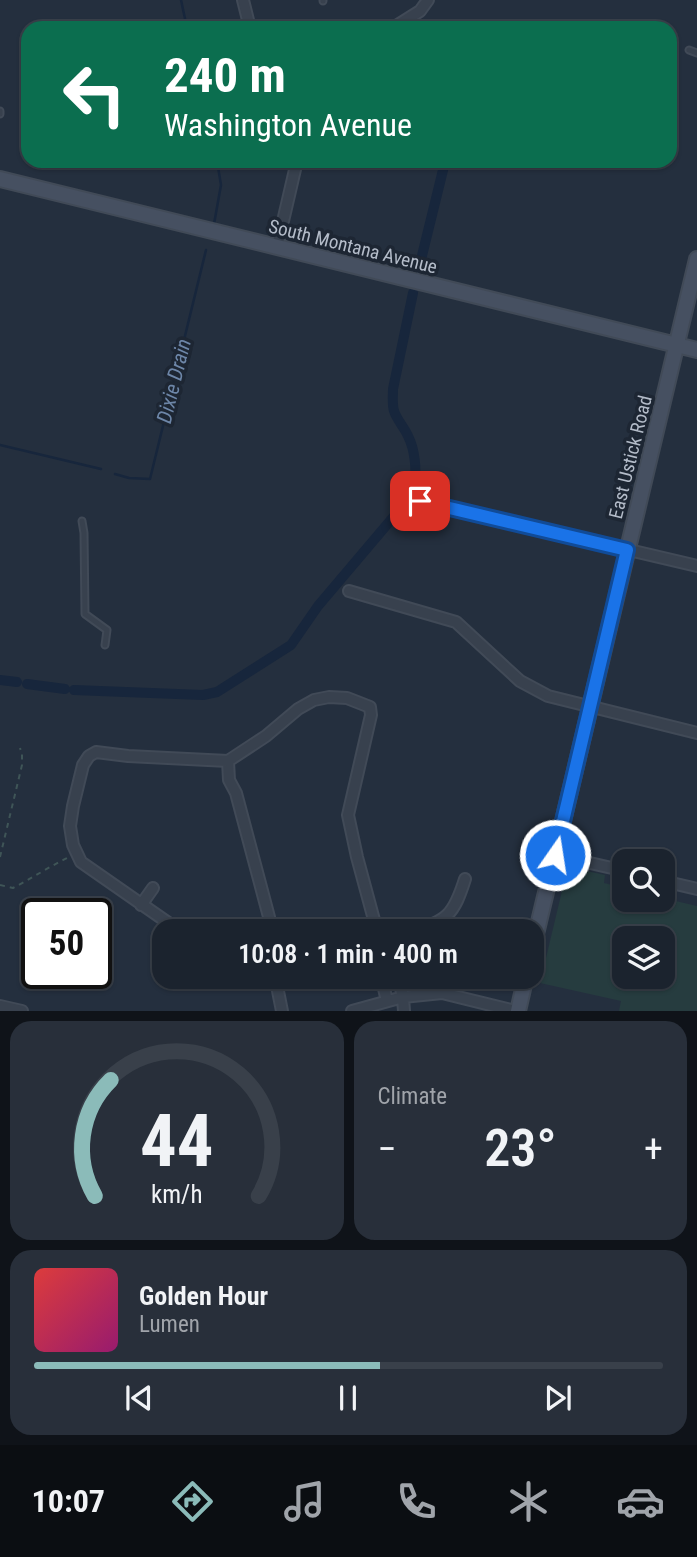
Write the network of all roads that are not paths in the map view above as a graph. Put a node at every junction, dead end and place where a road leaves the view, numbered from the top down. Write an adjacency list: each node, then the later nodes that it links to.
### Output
1 (243, 0): 3 (street)
2 (428, 0): 4 (street)
3 (248, 21)
4 (404, 21)
5 (689, 50): 6 (lane)
6 (697, 53)
7 (295, 168): 9 (street)
8 (0, 179): 9 (main road, South Montana Avenue)
9 (277, 247): 11 (main road, South Montana Avenue)
10 (697, 259): 11 (main road, East Ustick Road)
11 (677, 345): 12 (main road, South Montana Avenue); 15 (main road, East Ustick Road)
12 (697, 350)
13 (420, 501): 15 (street)
14 (82, 521): 18 (lane)
15 (627, 550): 16 (street); 19 (main road, East Ustick Road)
16 (697, 566)
17 (349, 592): 19 (street)
18 (105, 645)
19 (590, 707): 20 (street); 22 (main road, East Ustick Road)
20 (697, 733)
21 (228, 761): 28 (street); 30 (street); 31 (street)
22 (555, 855): 23 (street); 33 (main road, East Ustick Road)
23 (612, 868)
24 (465, 878): 32 (street)
25 (675, 884): 27 (street)
26 (153, 888): 28 (street)
27 (697, 889)
28 (141, 905): 29 (street)
29 (162, 919)
30 (269, 919)
31 (374, 919)
32 (442, 919)
33 (540, 919)
34 (278, 989): 42 (street)
35 (384, 989): 39 (street)
36 (401, 989): 38 (street)
37 (522, 989): 45 (main road)
38 (403, 996): 39 (street); 44 (street); 45 (street)
39 (387, 1001): 43 (street)
40 (0, 1006): 41 (street)
41 (22, 1011)
42 (282, 1011)
43 (352, 1011)
44 (404, 1011)
45 (516, 1011)

